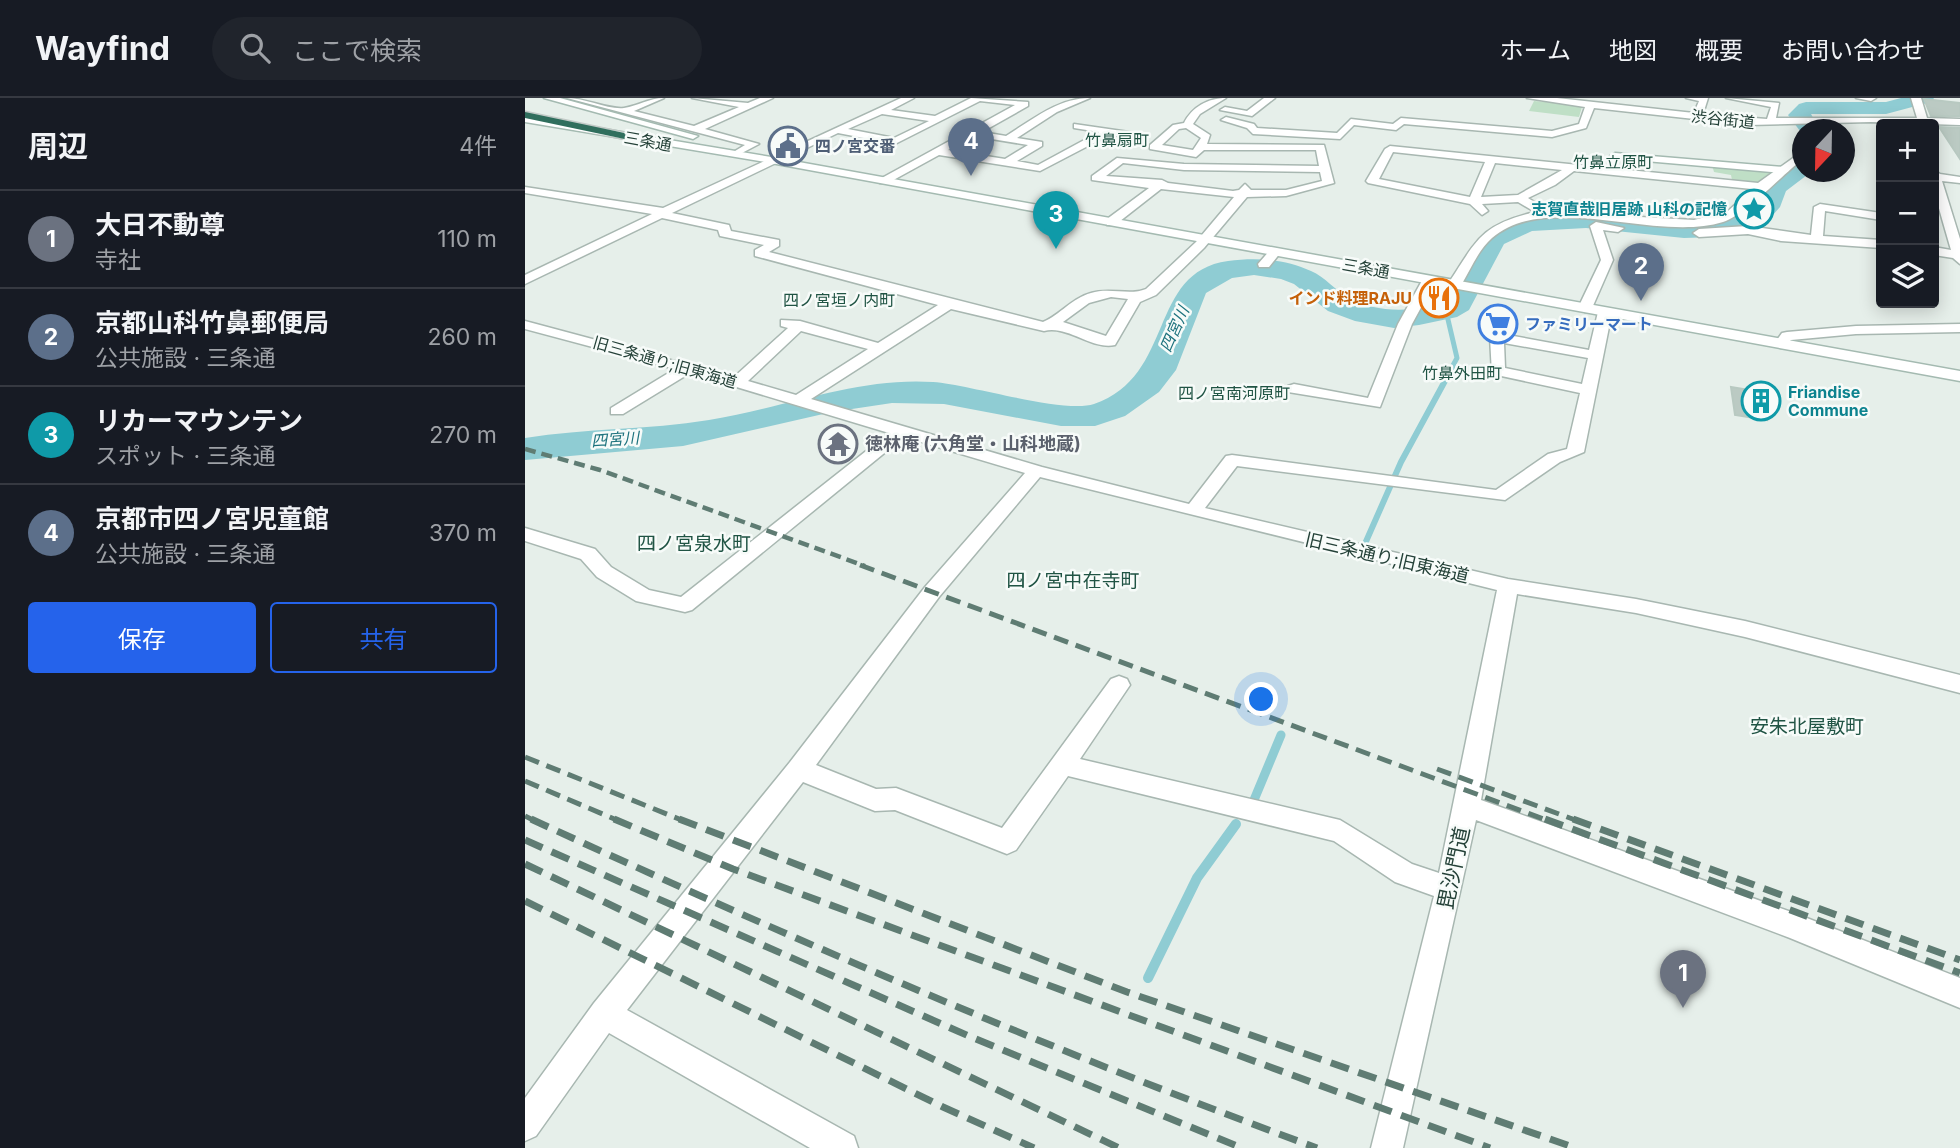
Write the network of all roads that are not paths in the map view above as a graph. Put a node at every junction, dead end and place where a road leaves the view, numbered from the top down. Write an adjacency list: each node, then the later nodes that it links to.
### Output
1 (549, 98): 52 (street, 三条通)
2 (572, 98): 26 (street)
3 (659, 98): 26 (street)
4 (697, 98): 23 (street)
5 (768, 98): 23 (street)
6 (909, 98): 27 (street)
7 (979, 98): 19 (street); 32 (street)
8 (1085, 98): 25 (street)
9 (1221, 98): 24 (street)
10 (1270, 98): 24 (street)
11 (1532, 98): 18 (street, 渋谷街道)
12 (1667, 98): 28 (street)
13 (1691, 98): 29 (street)
14 (1731, 98): 37 (street)
15 (1861, 98): 16 (street)
16 (1871, 98)
17 (1916, 98): 31 (street)
18 (1555, 99): 21 (street, 渋谷街道)
19 (1019, 102): 25 (street); 44 (street)
20 (1615, 103): 21 (street, 渋谷街道); 28 (street, 渋谷街道)
21 (1590, 104): 33 (street)
22 (525, 106): 52 (street)
23 (749, 106): 41 (street)
24 (1204, 108): 38 (street)
25 (1053, 110): 47 (street)
26 (624, 111): 41 (street)
27 (882, 111): 32 (street); 42 (street)
28 (1661, 113): 29 (street, 渋谷街道); 40 (street)
29 (1698, 116): 37 (street, 渋谷街道)
30 (525, 117): 57 (street, 三条通)
31 (1922, 119)
32 (935, 120): 42 (street)
33 (1226, 120)
34 (1876, 122): 37 (street, 渋谷街道)
35 (1939, 122): 36 (street, 渋谷街道)
36 (1960, 122)
37 (1775, 123)
38 (1188, 125): 50 (street); 50 (street)
39 (1077, 126): 43 (street)
40 (1659, 127)
41 (693, 130): 52 (street)
42 (838, 130): 57 (street)
43 (1109, 131): 45 (street); 55 (street)
44 (971, 133): 47 (street); 53 (street)
45 (1126, 136)
46 (1411, 136): 49 (street)
47 (1008, 139): 51 (street)
48 (1448, 140): 54 (street)
49 (1390, 149): 54 (street); 74 (street)
50 (1199, 150): 62 (street); 64 (street)
51 (1026, 151): 55 (street); 59 (street)
52 (744, 152): 57 (street, 三条通)
53 (938, 152): 59 (street); 70 (street)
54 (1441, 154): 58 (street); 61 (street)
55 (1063, 156): 59 (street)
56 (1615, 156): 66 (street)
57 (771, 160): 70 (street, 三条通); 79 (street)
58 (1491, 160): 65 (street); 78 (street)
59 (1007, 163)
60 (1792, 163): 66 (street)
61 (1435, 166)
62 (1184, 167): 63 (street); 72 (street); 72 (street)
63 (1244, 167): 64 (street); 76 (street)
64 (1325, 169): 76 (street)
65 (1570, 169): 73 (street); 77 (street)
66 (1783, 170): 73 (street)
67 (1939, 176): 69 (street)
68 (1429, 177): 74 (street)
69 (1960, 180)
70 (884, 181): 83 (street, 三条通)
71 (1936, 182): 89 (street)
72 (1158, 186): 76 (street); 83 (street)
73 (1761, 187): 80 (street)
74 (1422, 188): 78 (street)
75 (525, 190): 79 (street)
76 (1245, 192): 84 (street)
77 (1520, 198): 78 (street); 80 (street)
78 (1474, 201): 82 (street)
79 (662, 213): 91 (street); 95 (street)
80 (1547, 215): 82 (street)
81 (1876, 215): 85 (street)
82 (1515, 221): 93 (street)
83 (1111, 222): 84 (street, 三条通)
84 (1206, 239): 87 (street, 三条通); 94 (street)
85 (1817, 240): 86 (street); 96 (street)
86 (1876, 244)
87 (1275, 252): 90 (street); 92 (street, 三条通)
88 (1939, 252): 89 (street)
89 (1959, 256)
90 (1264, 264)
91 (525, 280)
92 (1429, 280): 93 (street, 三条通); 107 (street)
93 (1456, 285): 96 (street, 三条通)
94 (1140, 296): 98 (street); 98 (street)
95 (949, 304): 98 (street); 102 (street)
96 (1585, 308): 97 (street, 三条通)
97 (1605, 312): 101 (street, 三条通); 103 (street)
98 (1053, 323)
99 (525, 325): 104 (street, 旧三条通り;旧東海道)
100 (1960, 328): 101 (street)
101 (1781, 344): 105 (street, 三条通)
102 (877, 347): 106 (street); 109 (street)
103 (1593, 355): 108 (street); 108 (street)
104 (688, 368): 106 (street, 旧三条通り;旧東海道); 110 (street)
105 (1960, 376)
106 (737, 382): 109 (street, 旧三条通り;旧東海道)
107 (1294, 389)
108 (1589, 390): 113 (street)
109 (807, 404): 111 (street, 旧三条通り;旧東海道)
110 (617, 411)
111 (900, 432): 112 (street, 旧三条通り;旧東海道); 114 (street)
112 (1036, 471): 113 (street, 旧三条通り;旧東海道); 119 (street)
113 (1193, 511): 115 (street, 旧三条通り;旧東海道)
114 (525, 534)
115 (1508, 586): 116 (street, 旧三条通り;旧東海道); 120 (street, 毘沙門道)
116 (1960, 684)
117 (1119, 685): 118 (street)
118 (1062, 765): 119 (street); 121 (street)
119 (799, 769): 123 (street)
120 (1468, 806): 121 (street, 毘沙門道); 122 (street)
121 (1450, 888): 126 (street, 毘沙門道)
122 (1960, 993)
123 (605, 1014): 124 (street); 125 (street)
124 (525, 1125)
125 (842, 1148)
126 (1387, 1148)

